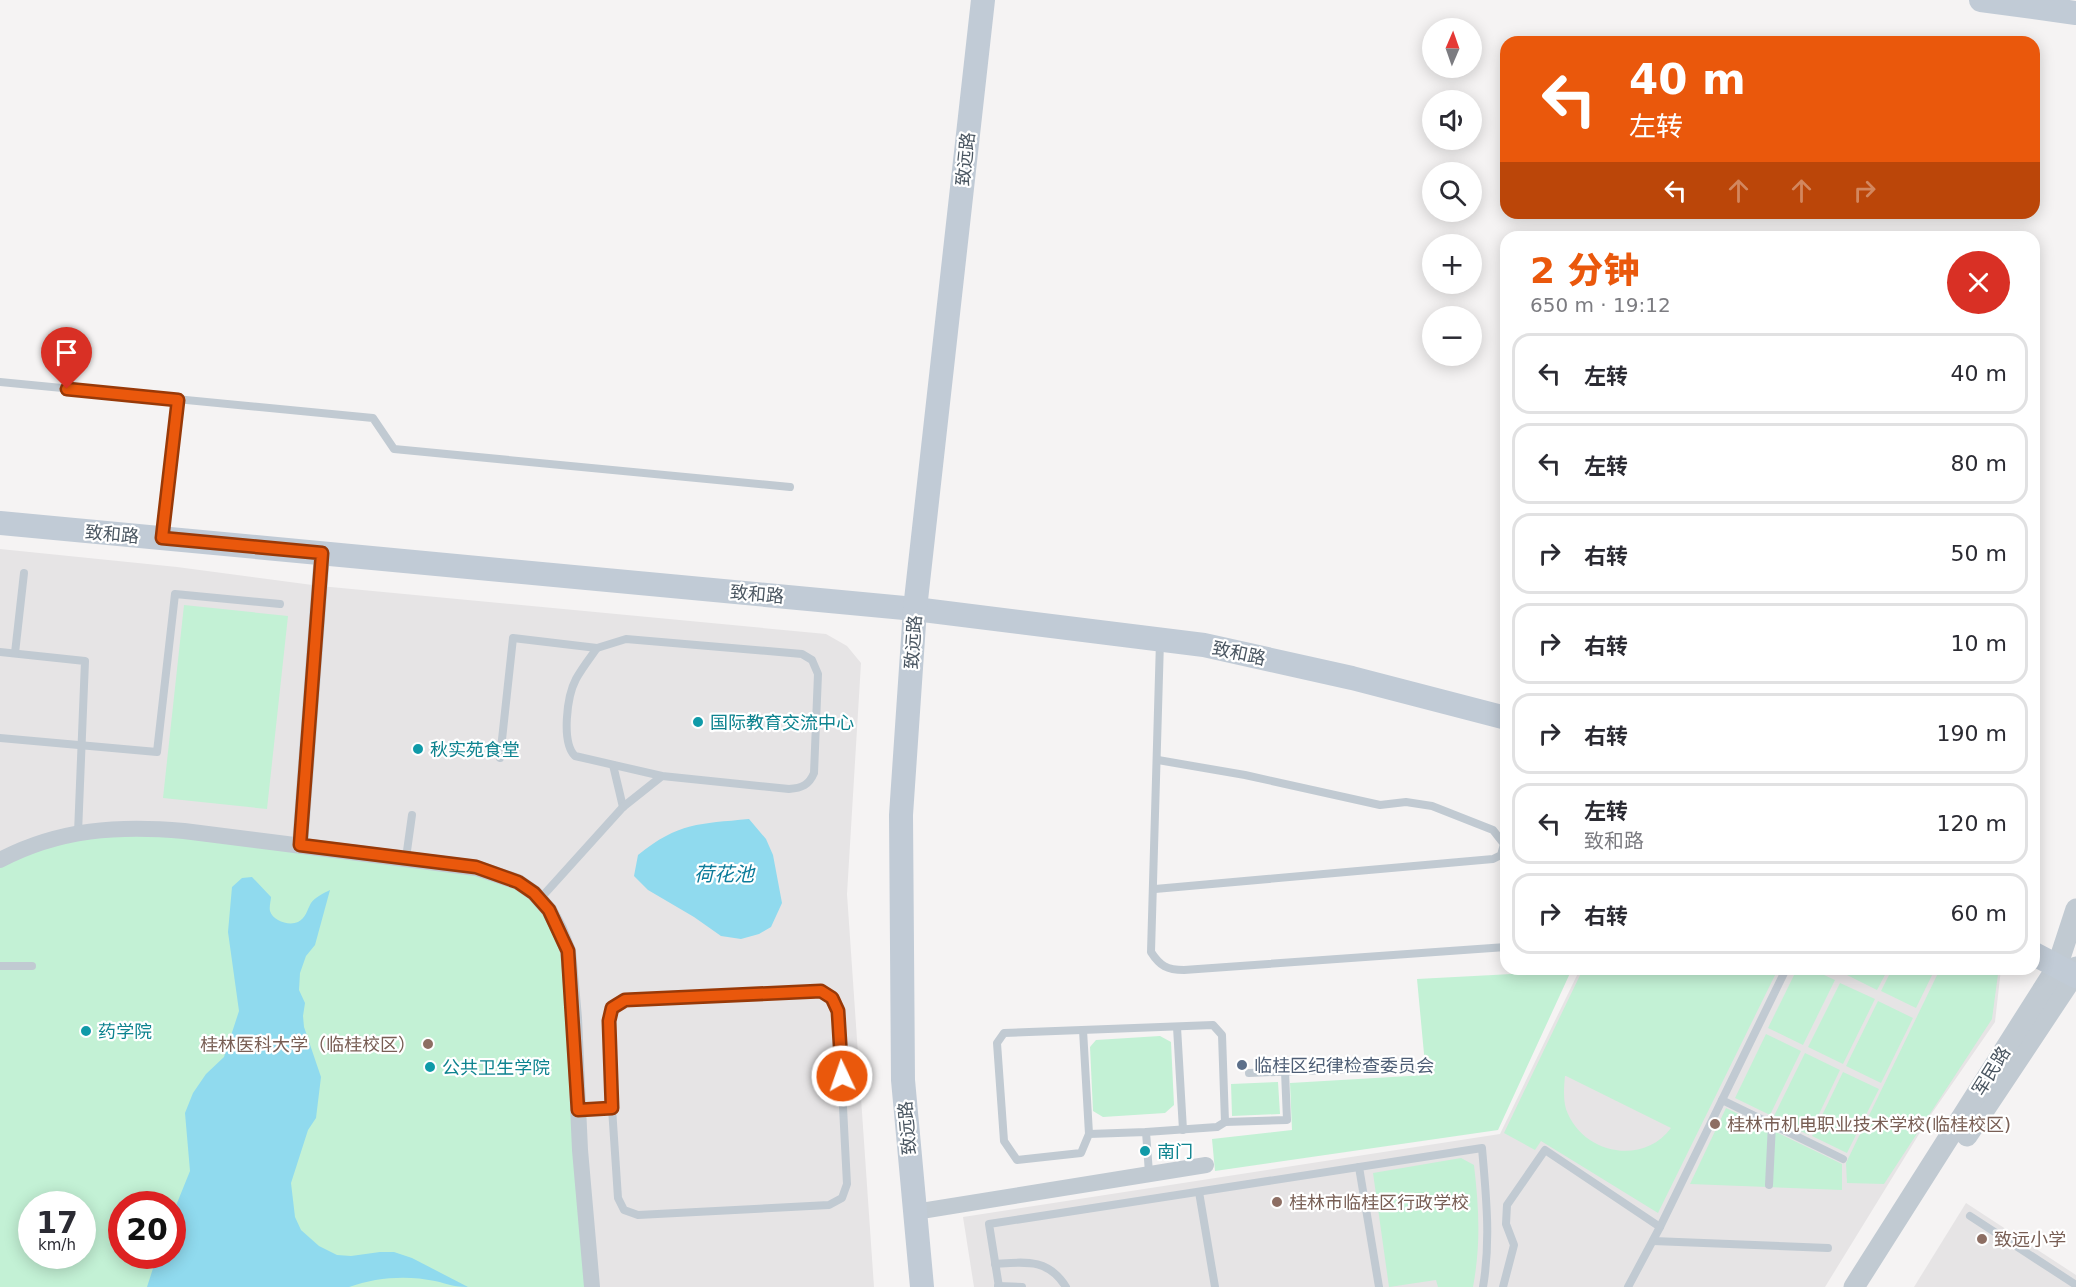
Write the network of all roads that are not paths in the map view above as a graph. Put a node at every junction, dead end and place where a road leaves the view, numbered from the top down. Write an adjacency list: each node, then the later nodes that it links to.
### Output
1 (983, 0): 12 (main road, 致远路)
2 (1982, 0): 3 (main road)
3 (2076, 13)
4 (0, 382): 5 (lane)
5 (178, 400): 6 (lane); 8 (lane)
6 (790, 487)
7 (0, 523): 8 (main road, 致和路)
8 (162, 538): 9 (main road, 致和路)
9 (322, 553): 12 (main road, 致和路); 28 (street)
10 (24, 573): 16 (lane)
11 (280, 604): 19 (lane)
12 (915, 609): 13 (main road, 致和路); 60 (main road, 致远路)
13 (1160, 640): 17 (main road, 致和路); 21 (lane)
14 (597, 648): 20 (lane); 22 (lane); 23 (lane)
15 (0, 652): 16 (lane)
16 (15, 653): 19 (lane)
17 (1500, 716)
18 (0, 738): 19 (lane)
19 (82, 747): 26 (lane)
20 (500, 759)
21 (1158, 760): 27 (lane); 32 (lane)
22 (613, 765): 23 (lane); 24 (lane)
23 (662, 776): 24 (lane)
24 (623, 807): 33 (lane)
25 (411, 815): 30 (lane)
26 (78, 833): 28 (street); 31 (street)
27 (1500, 839)
28 (300, 845): 30 (street)
29 (1500, 856): 32 (lane)
30 (406, 858): 33 (street)
31 (0, 860)
32 (1155, 889): 35 (lane)
33 (539, 900): 48 (street)
34 (2076, 909): 39 (street, 军民路)
35 (1500, 947)
36 (2040, 957): 39 (main road)
37 (0, 966): 38 (lane)
38 (32, 966)
39 (2071, 971): 77 (street, 军民路); 78 (street, 军民路)
40 (1783, 975): 46 (lane)
41 (1177, 1027): 42 (lane); 49 (lane); 51 (lane)
42 (1083, 1030): 53 (lane); 53 (lane)
43 (1419, 1066): 44 (lane)
44 (1285, 1071): 45 (lane); 49 (lane)
45 (1249, 1073)
46 (1722, 1100): 50 (lane); 62 (lane)
47 (612, 1108): 47 (lane); 48 (lane)
48 (578, 1110): 67 (street)
49 (1225, 1122): 51 (lane)
50 (1772, 1124): 54 (lane); 58 (lane)
51 (1183, 1130): 52 (lane)
52 (1146, 1132): 53 (lane); 57 (lane)
53 (1089, 1134)
54 (1843, 1159)
55 (1206, 1165): 57 (street)
56 (1359, 1167): 59 (lane); 73 (lane); 74 (lane)
57 (1149, 1173): 60 (street)
58 (1769, 1185)
59 (1199, 1192): 65 (lane); 72 (lane)
60 (915, 1212): 68 (main road, 致远路)
61 (1970, 1216): 66 (lane)
62 (1660, 1227): 63 (lane); 75 (lane)
63 (1653, 1241): 64 (lane); 76 (lane)
64 (1828, 1248)
65 (995, 1264): 69 (lane); 71 (lane)
66 (2076, 1285)
67 (592, 1287)
68 (922, 1287)
69 (999, 1287): 70 (lane)
70 (1022, 1287)
71 (1066, 1287)
72 (1215, 1287)
73 (1379, 1287)
74 (1483, 1287)
75 (1503, 1287)
76 (1628, 1287)
77 (1854, 1287)
78 (1867, 1287)

